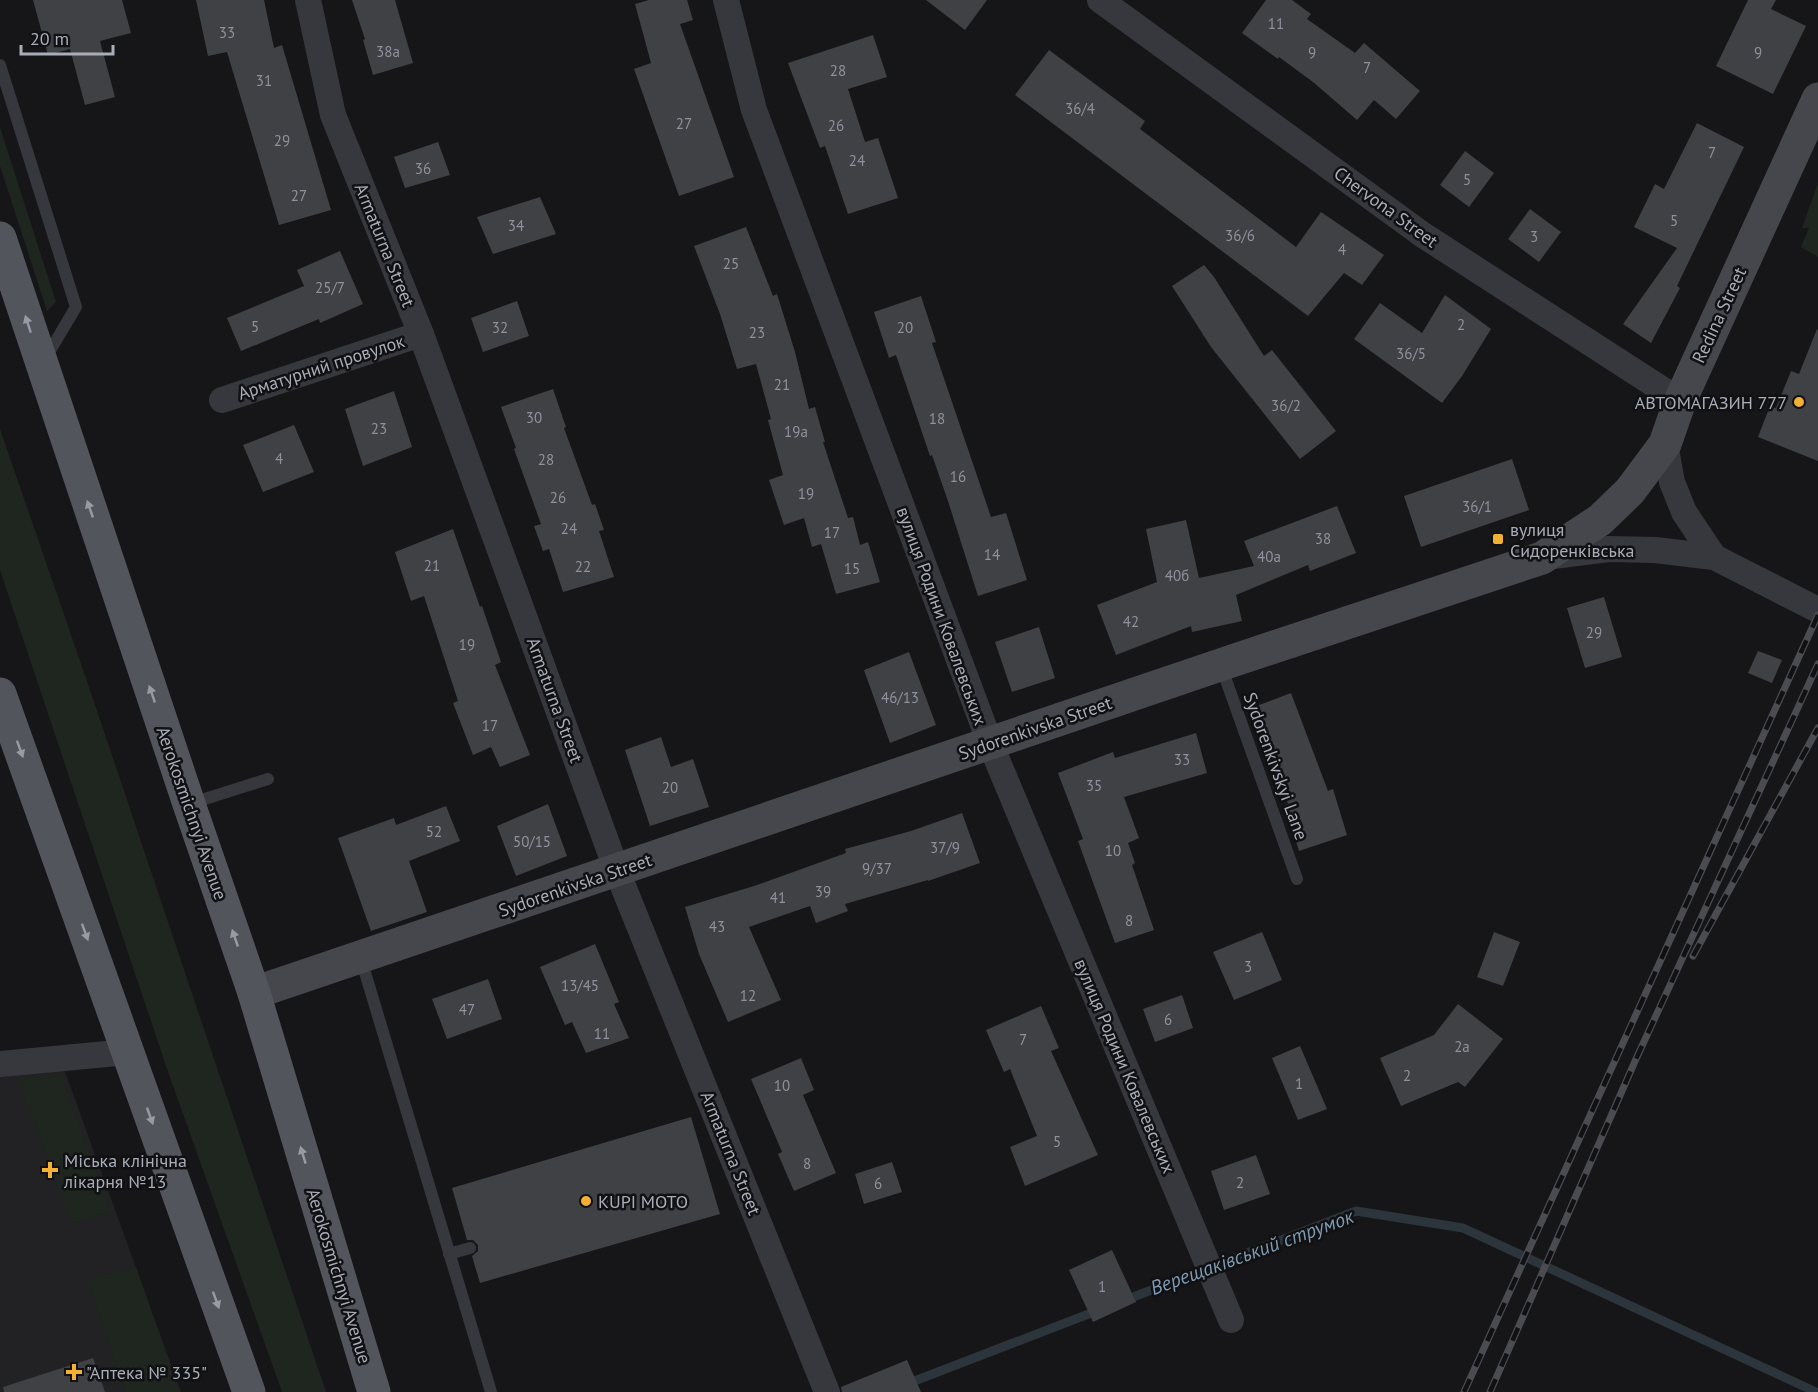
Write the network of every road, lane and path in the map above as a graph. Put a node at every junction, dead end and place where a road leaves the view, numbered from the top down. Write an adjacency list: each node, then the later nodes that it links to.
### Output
1 (308, 0): 7 (street, Armaturna Street)
2 (726, 0): 17 (street, вулиця Родини Ковалевських)
3 (1100, 0): 10 (street, Chervona Street)
4 (0, 65): 8 (lane)
5 (1818, 99): 10 (main road, Redina Street)
6 (0, 238): 8 (main road, Aerokosmichnyi Avenue, one-way to 6)
7 (421, 334): 9 (street, Арматурний провулок); 20 (street, Armaturna Street)
8 (41, 365): 19 (main road, Aerokosmichnyi Avenue, one-way to 8)
9 (222, 400)
10 (1680, 401): 11 (main road, Redina Street)
11 (1665, 444): 12 (street); 13 (main road, Redina Street)
12 (1714, 557): 13 (street, Sydorenkivska Street); 14 (street, Sydorenkivska Street)
13 (1542, 558): 15 (main road, Sydorenkivska Street)
14 (1818, 610)
15 (1220, 665): 17 (main road, Sydorenkivska Street); 21 (lane, Sydorenkivskyi Lane)
16 (0, 694): 24 (main road, one-way to 24)
17 (990, 743): 20 (main road, Sydorenkivska Street); 28 (street, вулиця Родини Ковалевських)
18 (268, 779): 19 (lane)
19 (189, 804): 23 (main road, Aerokosmichnyi Avenue, one-way to 19)
20 (617, 871): 22 (main road, Sydorenkivska Street); 32 (street, Armaturna Street)
21 (1297, 879)
22 (361, 958): 23 (main road, Sydorenkivska Street); 27 (lane)
23 (254, 993): 30 (main road, Aerokosmichnyi Avenue, one-way to 23)
24 (128, 1052): 25 (street); 29 (main road, one-way to 29)
25 (0, 1064)
26 (470, 1248): 27 (lane)
27 (449, 1254): 31 (lane)
28 (1231, 1320)
29 (249, 1392)
30 (374, 1392)
31 (491, 1392)
32 (827, 1392)

